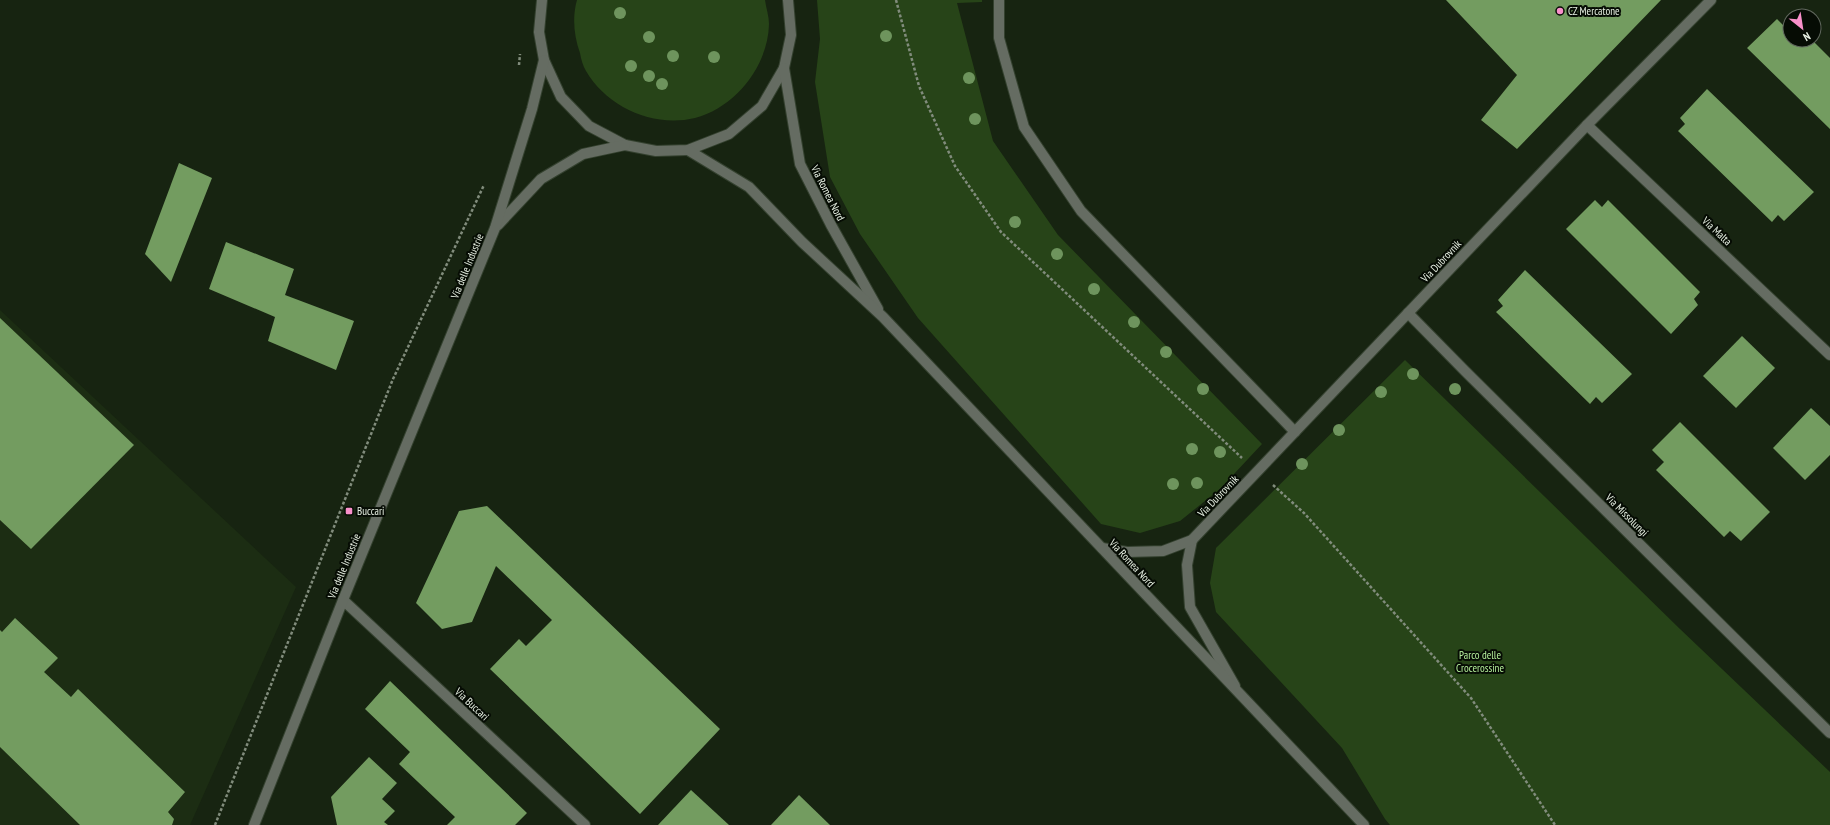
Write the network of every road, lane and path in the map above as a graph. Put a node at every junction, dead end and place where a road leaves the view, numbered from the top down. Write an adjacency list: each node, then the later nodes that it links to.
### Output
1 (788, 0): 9 (street)
2 (896, 0): 19 (path)
3 (999, 0): 18 (street)
4 (1711, 0): 10 (street, Via Dubrovnik)
5 (541, 1): 7 (street)
6 (520, 52): 8 (path)
7 (544, 60): 11 (street); 14 (street, Via delle Industrie)
8 (519, 67)
9 (784, 68): 12 (street); 16 (street, Via Romea Nord)
10 (1587, 125): 15 (street, Via Dubrovnik); 17 (street, Via Malta)
11 (625, 145): 12 (street); 14 (street, Via delle Industrie)
12 (688, 150): 16 (street, Via Romea Nord)
13 (486, 178): 26 (path)
14 (496, 228): 23 (street, Via delle Industrie)
15 (1408, 313): 18 (street, Via Dubrovnik); 25 (street, Via Missolungi)
16 (883, 317): 22 (street, Via Romea Nord)
17 (1830, 355)
18 (1295, 432): 21 (street, Via Dubrovnik)
19 (1247, 463)
20 (1274, 486): 30 (path)
21 (1192, 540): 22 (street, Via Dubrovnik); 24 (street)
22 (1102, 548): 24 (street, Via Romea Nord)
23 (343, 600): 27 (street, Via delle Industrie); 28 (street, Via Buccari)
24 (1239, 693): 29 (street, Via Romea Nord)
25 (1830, 733)
26 (215, 825)
27 (254, 825)
28 (585, 825)
29 (1364, 825)
30 (1555, 825)

